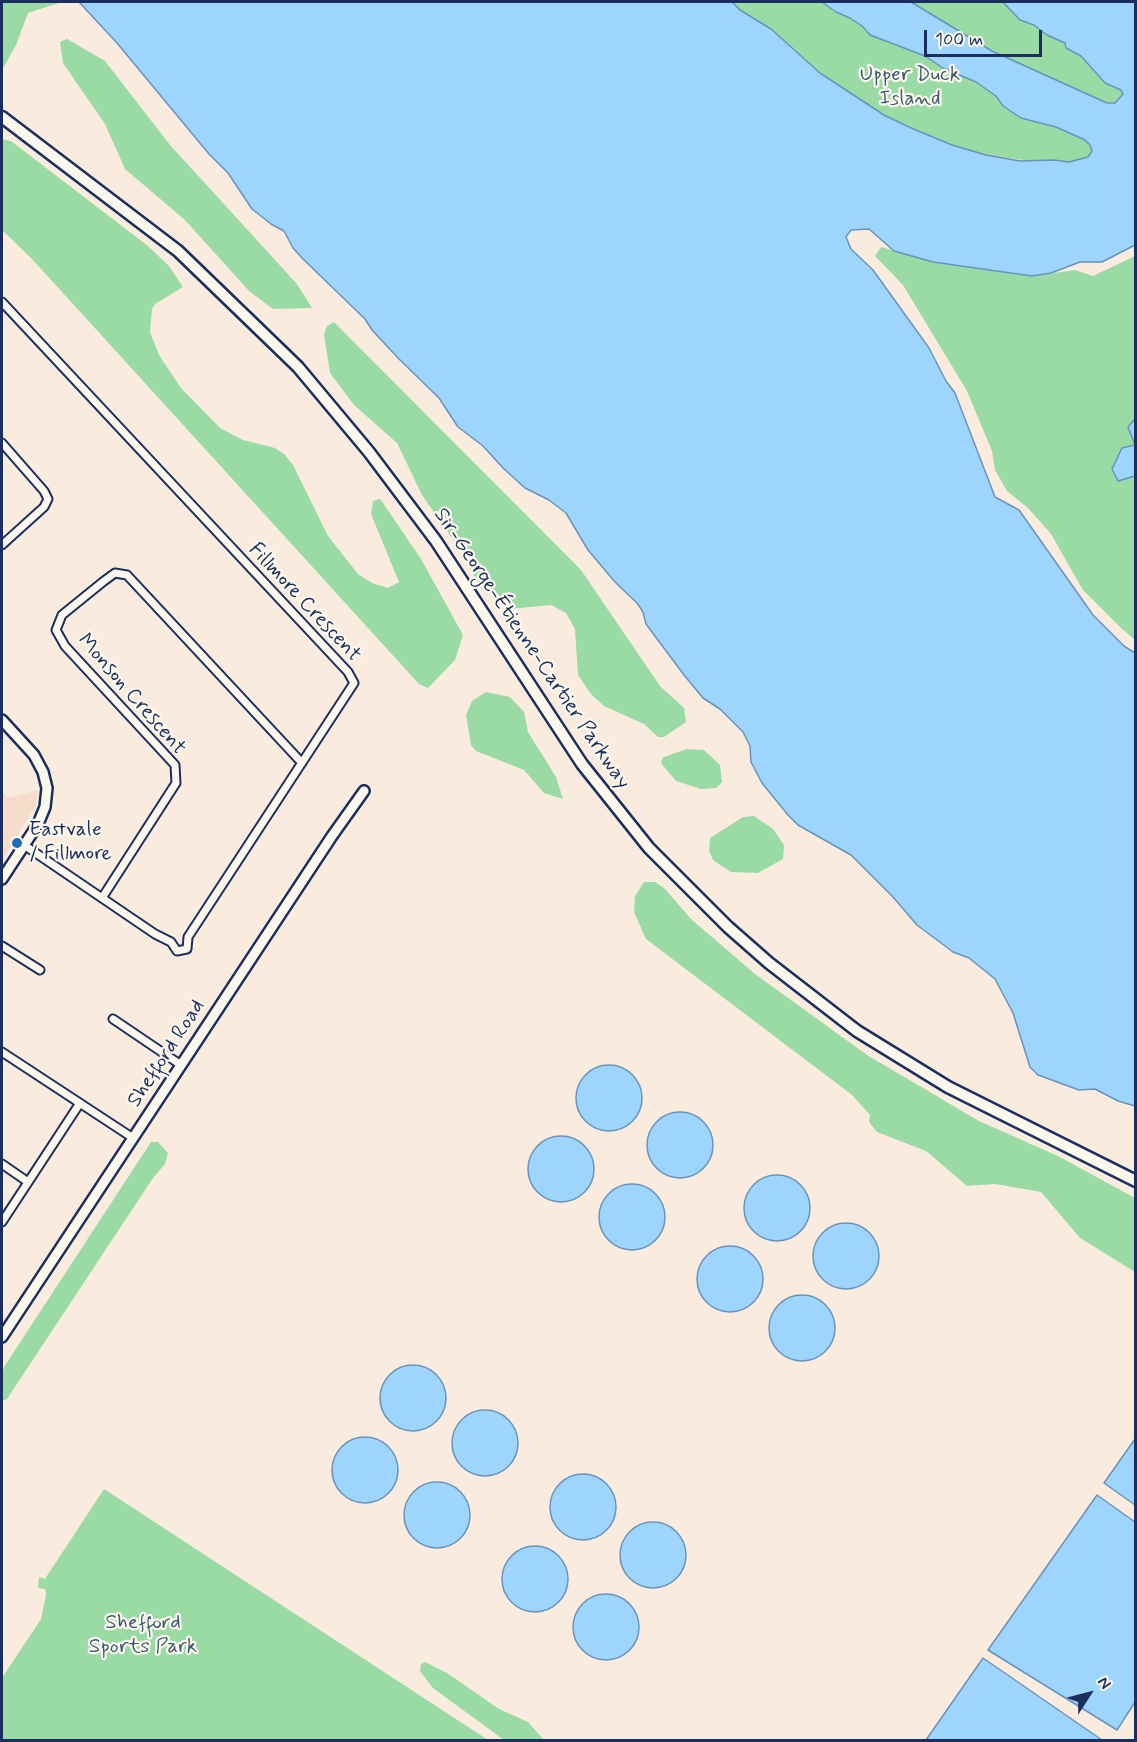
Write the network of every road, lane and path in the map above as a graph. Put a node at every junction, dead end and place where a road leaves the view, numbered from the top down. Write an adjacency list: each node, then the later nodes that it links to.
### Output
1 (2, 117): 19 (main road, Sir-George-Étienne-Cartier Parkway)
2 (2, 302): 6 (street, Fillmore Crescent)
3 (2, 443): 4 (street)
4 (2, 545)
5 (2, 720): 8 (street)
6 (302, 763): 10 (street, Fillmore Crescent); 10 (street, Monson Crescent)
7 (364, 791): 15 (street, Shefford Road)
8 (24, 846): 9 (street); 10 (street, Fillmore Crescent)
9 (2, 879)
10 (102, 898)
11 (2, 946): 12 (street)
12 (40, 970)
13 (113, 1019): 15 (street)
14 (2, 1052): 16 (street)
15 (182, 1065): 17 (street, Shefford Road)
16 (80, 1103): 17 (street); 20 (street)
17 (133, 1138): 22 (street, Shefford Road)
18 (2, 1164): 20 (street)
19 (1136, 1181)
20 (28, 1182): 21 (street)
21 (2, 1222)
22 (2, 1337)

